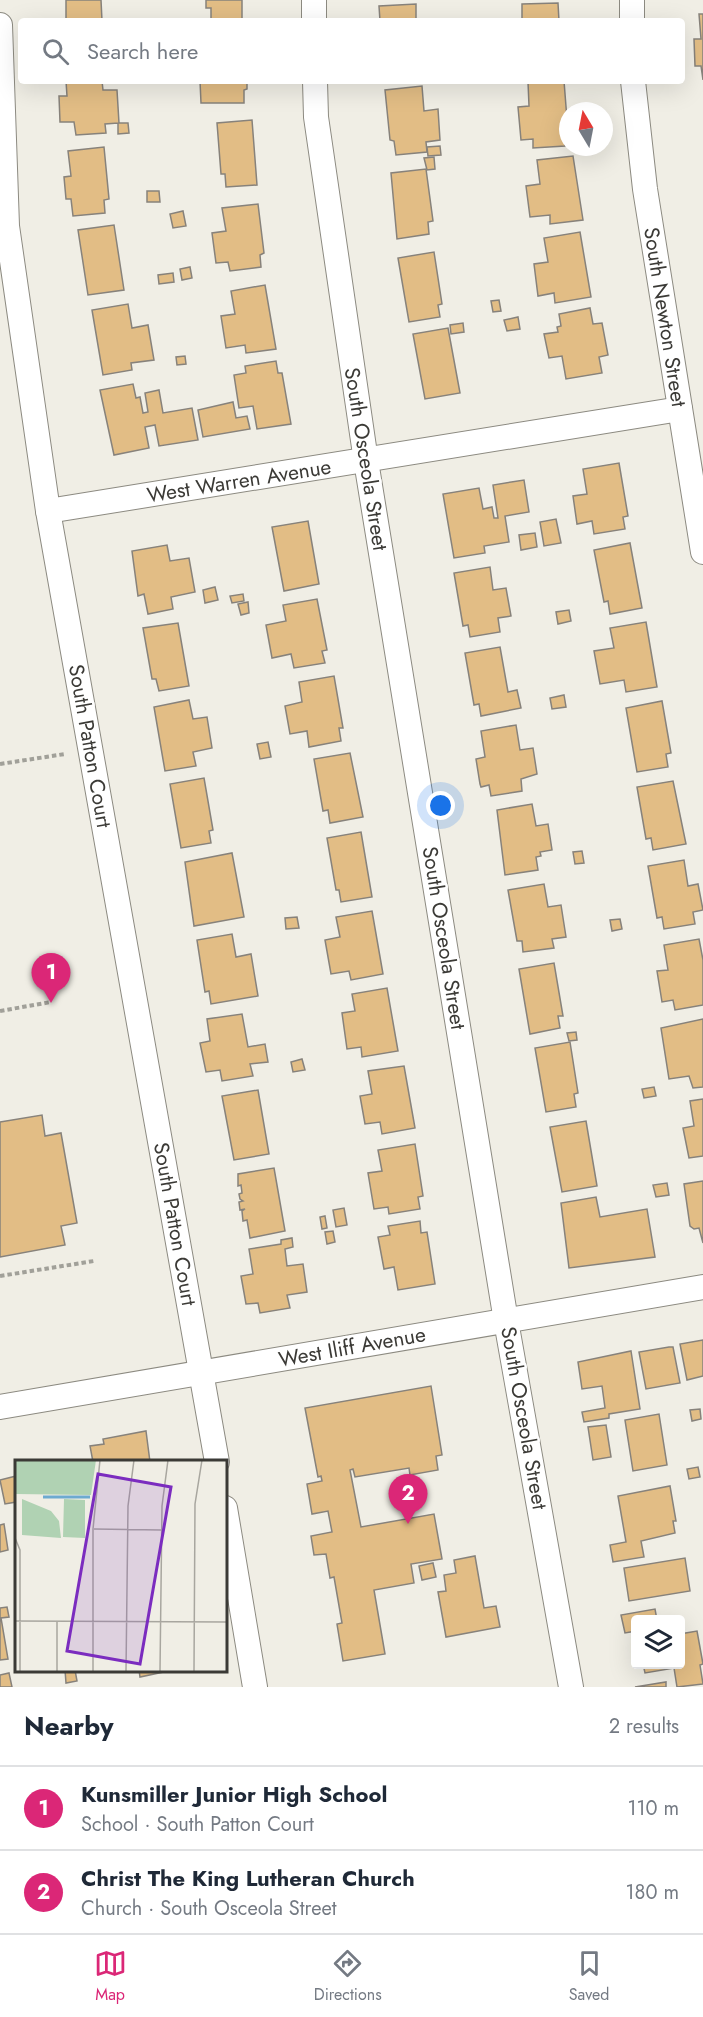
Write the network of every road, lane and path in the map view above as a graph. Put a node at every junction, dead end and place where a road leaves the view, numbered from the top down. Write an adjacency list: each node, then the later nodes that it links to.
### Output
1 (314, 0): 3 (street)
2 (632, 0): 4 (street)
3 (314, 18)
4 (632, 18)
5 (0, 25): 10 (street, South Patton Court)
6 (315, 84): 9 (street, South Osceola Street)
7 (633, 84): 8 (street, South Newton Street)
8 (680, 409): 9 (street, West Warren Avenue); 11 (street, South Newton Street)
9 (366, 461): 10 (street, West Warren Avenue); 19 (street, South Osceola Street)
10 (48, 511): 20 (street, South Patton Court)
11 (703, 552)
12 (65, 754): 13 (path)
13 (0, 764)
14 (51, 1002): 15 (path)
15 (0, 1011)
16 (93, 1261): 17 (path)
17 (0, 1276)
18 (703, 1287): 19 (street, West Iliff Avenue)
19 (506, 1321): 20 (street, West Iliff Avenue); 25 (street, South Osceola Street)
20 (202, 1373): 21 (street, West Iliff Avenue); 22 (street, South Patton Court)
21 (0, 1407)
22 (217, 1460)
23 (226, 1514): 24 (street)
24 (255, 1687)
25 (571, 1687)

